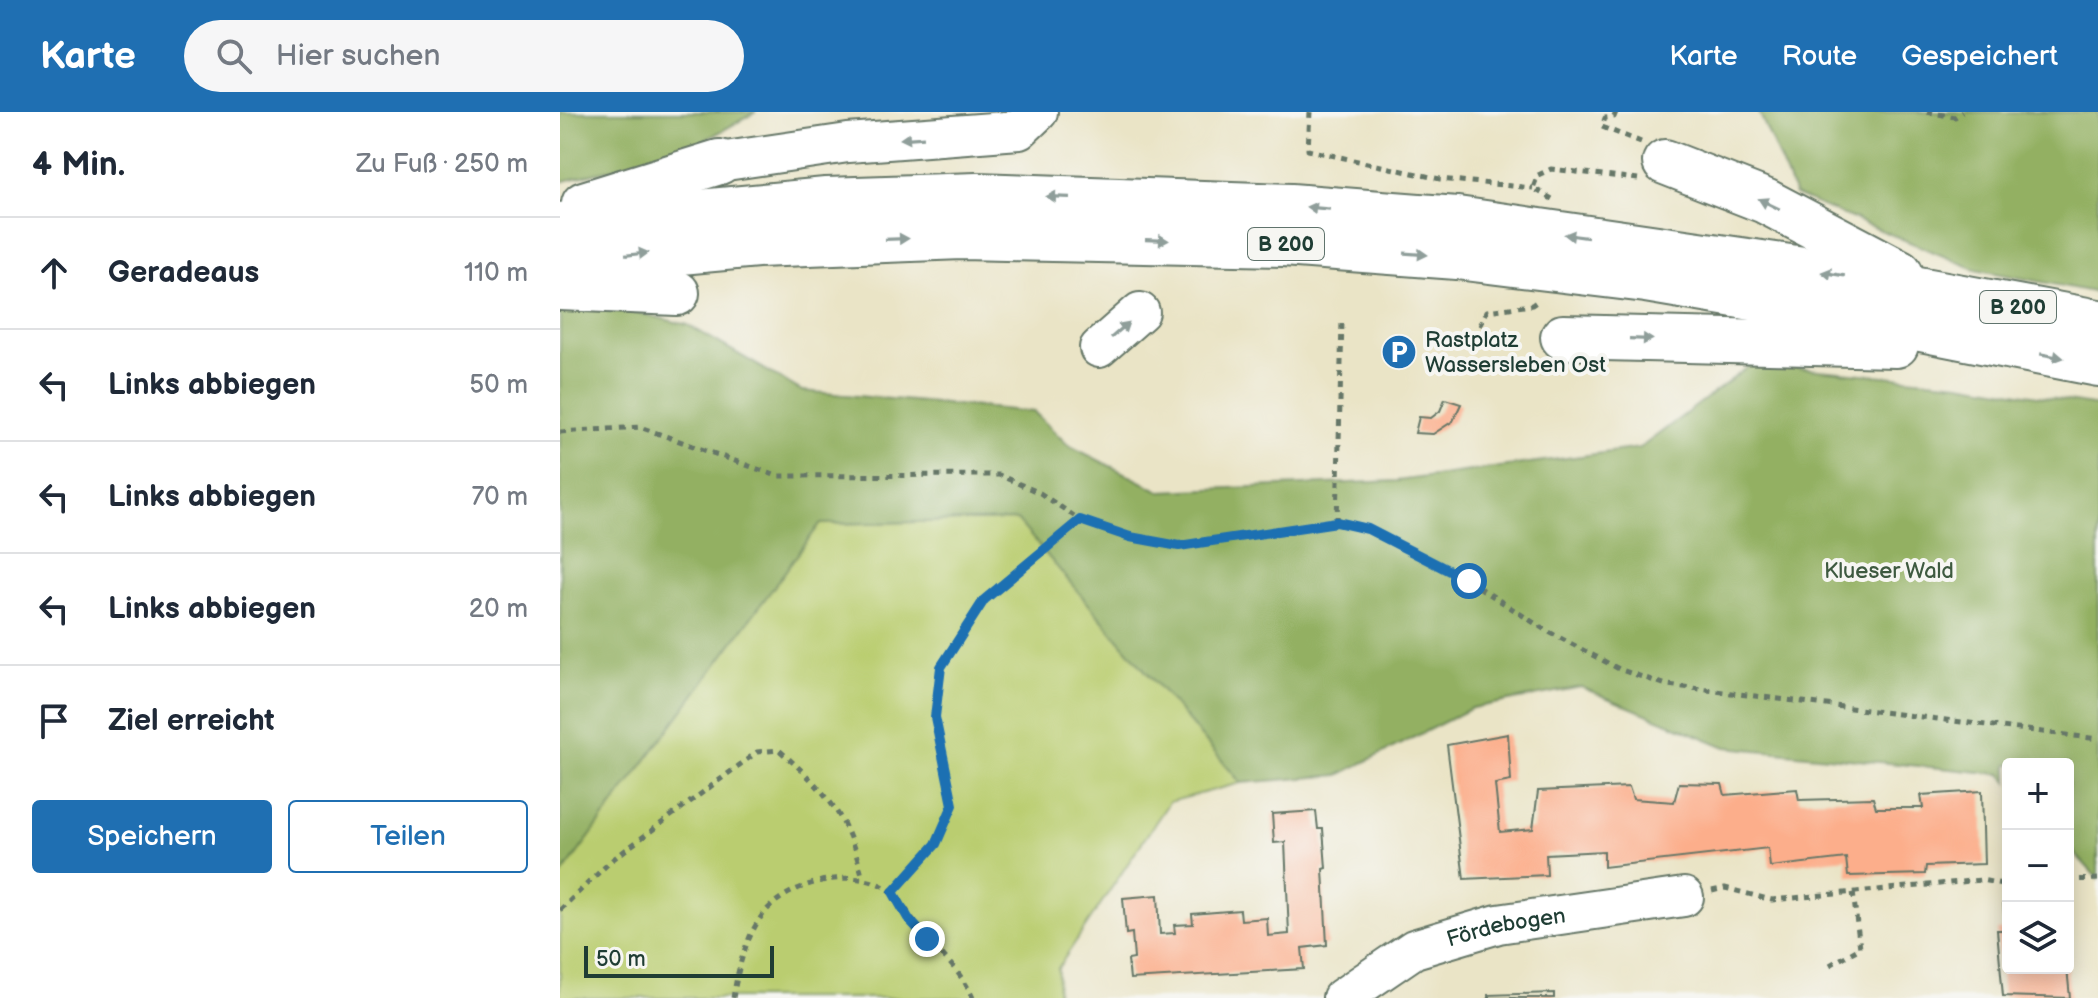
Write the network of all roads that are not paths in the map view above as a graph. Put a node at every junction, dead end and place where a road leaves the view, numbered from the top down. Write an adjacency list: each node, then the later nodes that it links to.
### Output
1 (1038, 112): 3 (street, one-way to 3)
2 (1659, 154): 8 (highway, one-way to 2)
3 (719, 162): 4 (highway)
4 (560, 212)
5 (560, 225): 8 (highway, B 200, one-way to 5)
6 (560, 263): 13 (highway, B 200, one-way to 13)
7 (560, 288): 9 (highway)
8 (1938, 291): 11 (highway, B 200)
9 (677, 293)
10 (1140, 312): 14 (street, one-way to 10)
11 (2098, 322)
12 (1563, 337): 13 (highway, one-way to 13)
13 (2006, 347): 15 (highway, B 200, one-way to 15)
14 (1099, 348)
15 (2098, 364)
16 (1684, 897): 17 (street, Fördebogen)
17 (1342, 998)

